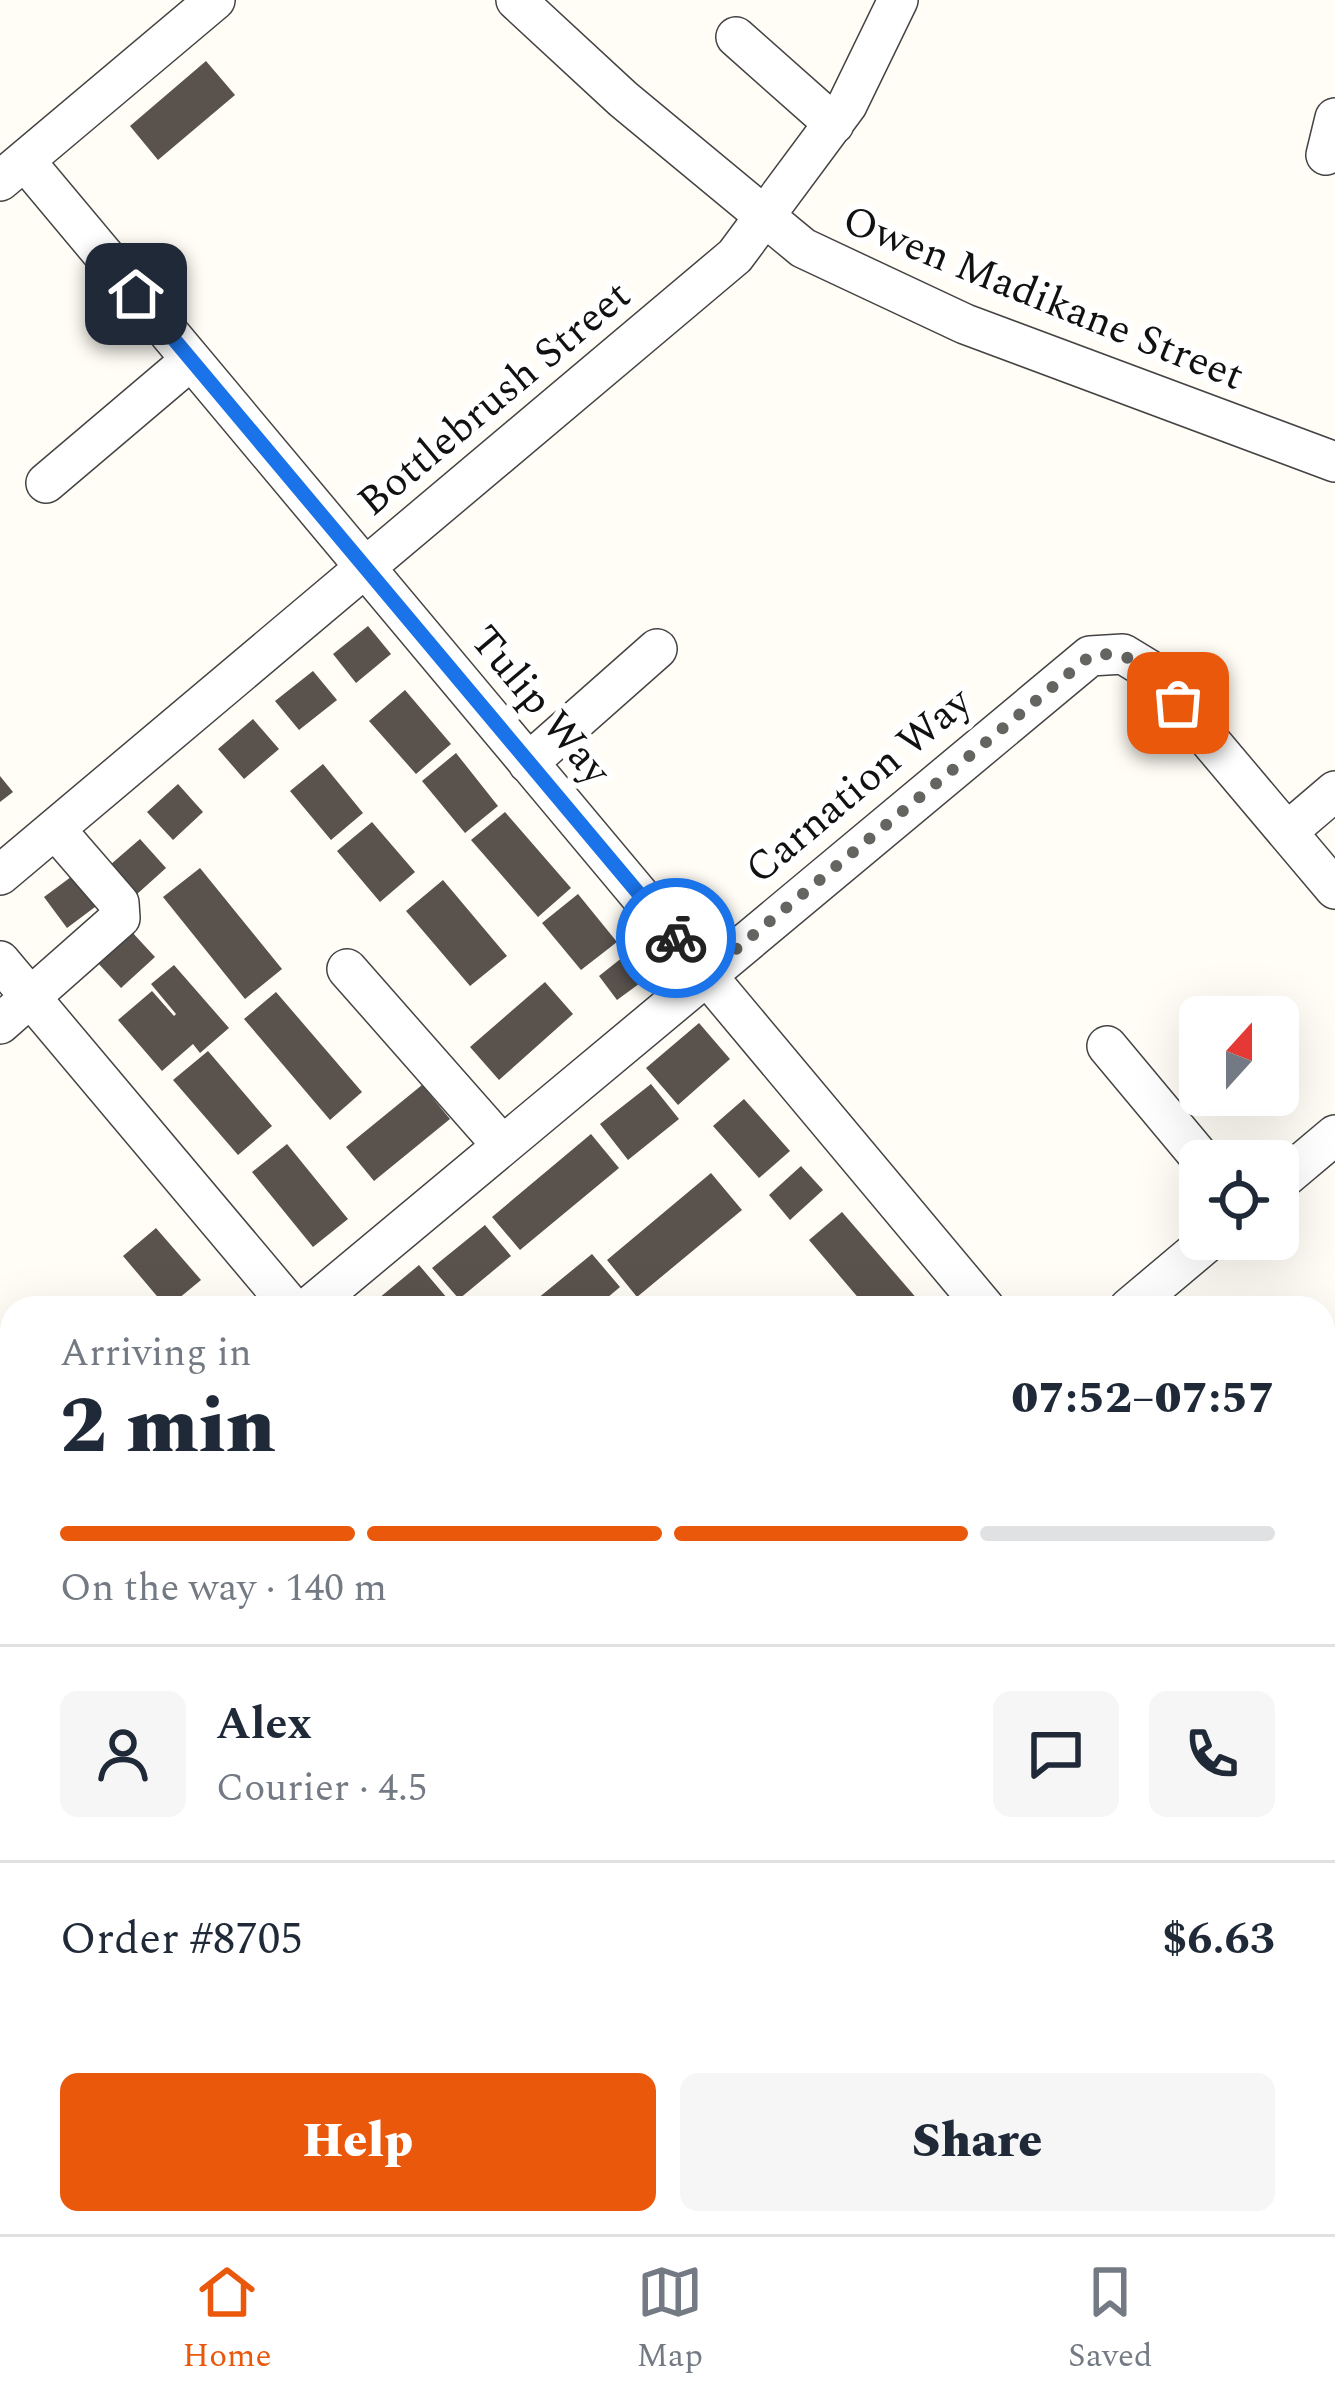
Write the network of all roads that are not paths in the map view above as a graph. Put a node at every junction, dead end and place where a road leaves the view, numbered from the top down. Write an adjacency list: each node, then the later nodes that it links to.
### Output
1 (516, 0): 7 (street, Owen Madikane Street)
2 (898, 0): 5 (street, Bottlebrush Street)
3 (197, 4): 6 (street)
4 (736, 37): 5 (street)
5 (834, 124): 7 (street, Bottlebrush Street)
6 (12, 171): 8 (street, Tulip Way)
7 (763, 216): 9 (street, Owen Madikane Street); 11 (street, Bottlebrush Street)
8 (191, 360): 10 (street); 11 (street, Tulip Way)
9 (1335, 462)
10 (46, 483)
11 (365, 568): 13 (street, Tulip Way); 15 (street, Bottlebrush Street)
12 (657, 650): 13 (street)
13 (528, 763): 21 (street, Tulip Way)
14 (1335, 791): 16 (street)
15 (55, 829): 17 (street, Bottlebrush Street); 22 (street)
16 (1287, 832): 18 (street, Carnation Way); 21 (street, Carnation Way)
17 (0, 875)
18 (1335, 889)
19 (0, 962): 22 (street)
20 (347, 969): 27 (street)
21 (706, 974): 27 (street, Carnation Way); 32 (street, Tulip Way)
22 (31, 998): 23 (street); 30 (street)
23 (0, 1024)
24 (1107, 1046): 26 (street)
25 (1335, 1135): 28 (street)
26 (1185, 1140)
27 (502, 1145): 31 (street, Carnation Way)
28 (1299, 1165)
29 (1186, 1260): 33 (street)
30 (282, 1296)
31 (322, 1296)
32 (975, 1296)
33 (1143, 1296)

